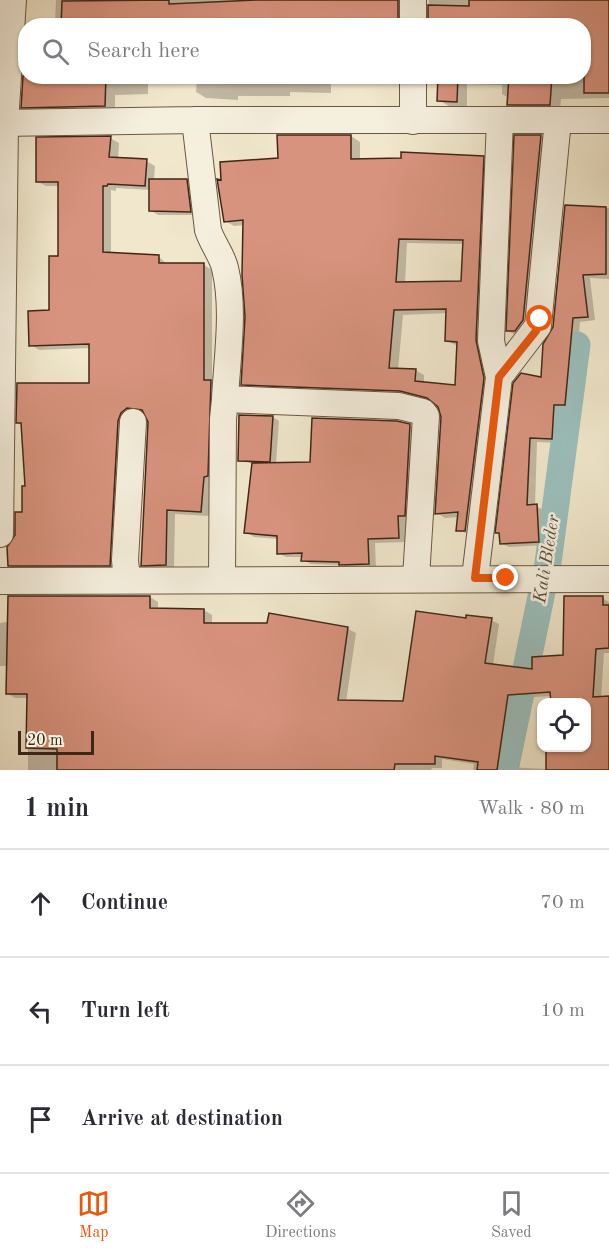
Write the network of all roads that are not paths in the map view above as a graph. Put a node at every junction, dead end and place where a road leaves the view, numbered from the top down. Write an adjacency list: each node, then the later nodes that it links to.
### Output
1 (13, 0): 10 (street)
2 (413, 0): 3 (street)
3 (413, 18)
4 (413, 84): 9 (street)
5 (195, 120): 9 (street); 10 (street); 12 (street)
6 (500, 120): 7 (street); 9 (street); 11 (street)
7 (558, 120): 8 (street); 11 (street)
8 (609, 120)
9 (413, 121)
10 (2, 123): 14 (street)
11 (499, 377): 16 (street)
12 (225, 399): 15 (street); 17 (street)
13 (133, 422): 20 (street)
14 (0, 534)
15 (416, 578): 16 (street); 17 (street)
16 (475, 578): 18 (street)
17 (222, 579): 20 (street)
18 (609, 579)
19 (0, 581): 20 (street)
20 (127, 581)

